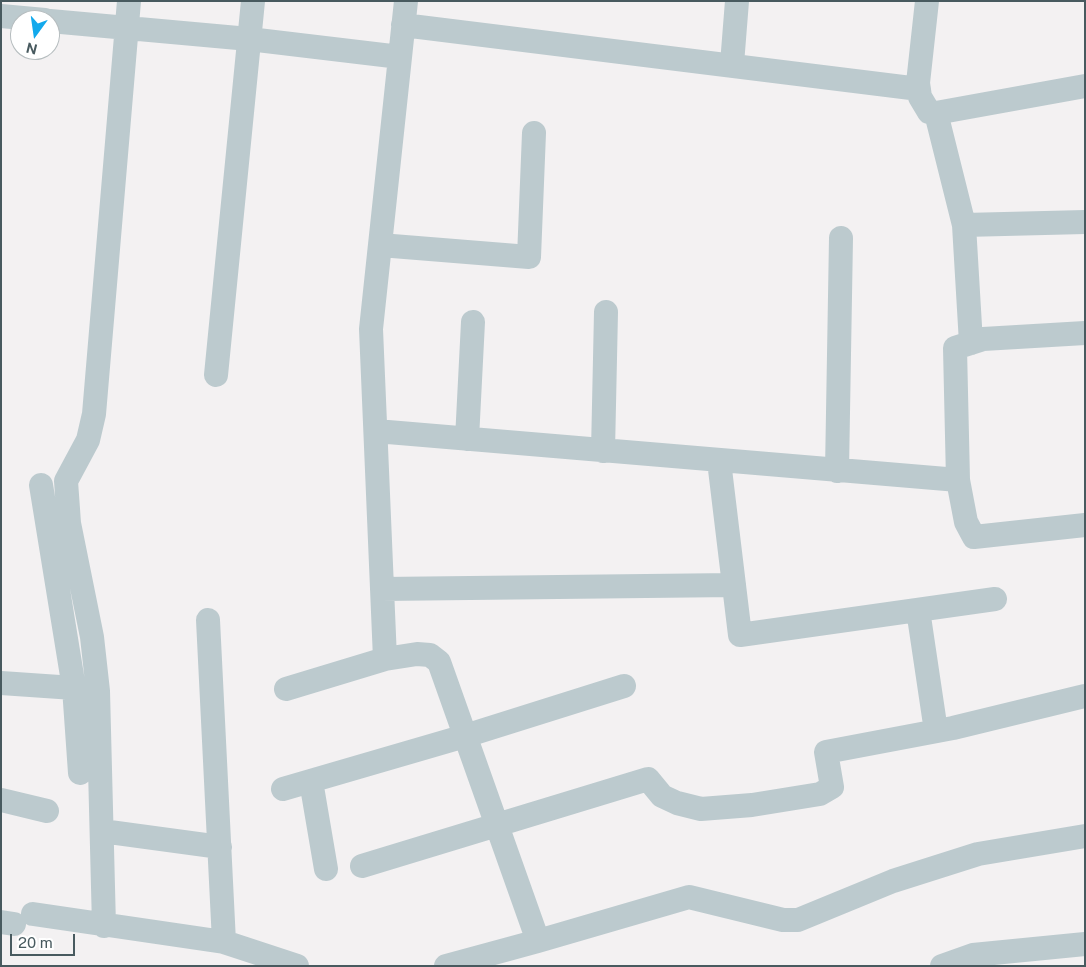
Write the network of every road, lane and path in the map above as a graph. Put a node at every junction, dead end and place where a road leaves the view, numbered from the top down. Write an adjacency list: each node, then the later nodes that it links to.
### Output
1 (129, 1): 8 (street)
2 (253, 1): 9 (street)
3 (406, 1): 7 (street)
4 (737, 1): 11 (street)
5 (927, 1): 13 (street)
6 (60, 22): 8 (street)
7 (403, 24): 10 (street); 11 (street)
8 (126, 28): 9 (street); 52 (street)
9 (249, 39): 10 (street); 24 (street)
10 (400, 57): 19 (street)
11 (732, 64): 13 (street)
12 (1085, 86): 14 (street)
13 (919, 89): 14 (street)
14 (936, 113): 17 (street)
15 (534, 133): 19 (street)
16 (1085, 222): 17 (street)
17 (964, 225): 23 (street)
18 (841, 238): 29 (street)
19 (380, 245): 25 (street)
20 (606, 312): 27 (street)
21 (473, 322): 26 (street)
22 (1085, 333): 23 (street)
23 (971, 343): 30 (street)
24 (216, 375)
25 (376, 431): 26 (street); 34 (street)
26 (467, 439): 27 (street)
27 (603, 450): 28 (street)
28 (719, 461): 29 (street); 33 (street)
29 (836, 471): 30 (street)
30 (958, 480): 32 (street)
31 (41, 485): 41 (street)
32 (1085, 526)
33 (734, 585): 34 (street); 36 (street)
34 (382, 589): 38 (street)
35 (995, 599): 36 (street)
36 (918, 610): 44 (street)
37 (208, 620): 54 (street)
38 (385, 659): 42 (street); 45 (street)
39 (1, 682): 41 (street)
40 (624, 686): 45 (street)
41 (74, 688): 46 (street)
42 (286, 689)
43 (1085, 696): 44 (street)
44 (936, 731): 51 (street)
45 (465, 736): 47 (street); 51 (street)
46 (80, 773)
47 (311, 781): 48 (street); 56 (street)
48 (282, 789)
49 (1, 800): 50 (street)
50 (47, 811)
51 (497, 826): 55 (street); 60 (street)
52 (102, 831): 54 (street); 58 (street)
53 (1085, 836): 60 (street)
54 (220, 847): 59 (street)
55 (362, 866)
56 (326, 869)
57 (16, 920): 58 (street)
58 (104, 926): 59 (street)
59 (224, 942): 62 (street)
60 (538, 942): 63 (street)
61 (1085, 944): 64 (street)
62 (297, 966)
63 (446, 966)
64 (942, 966)

